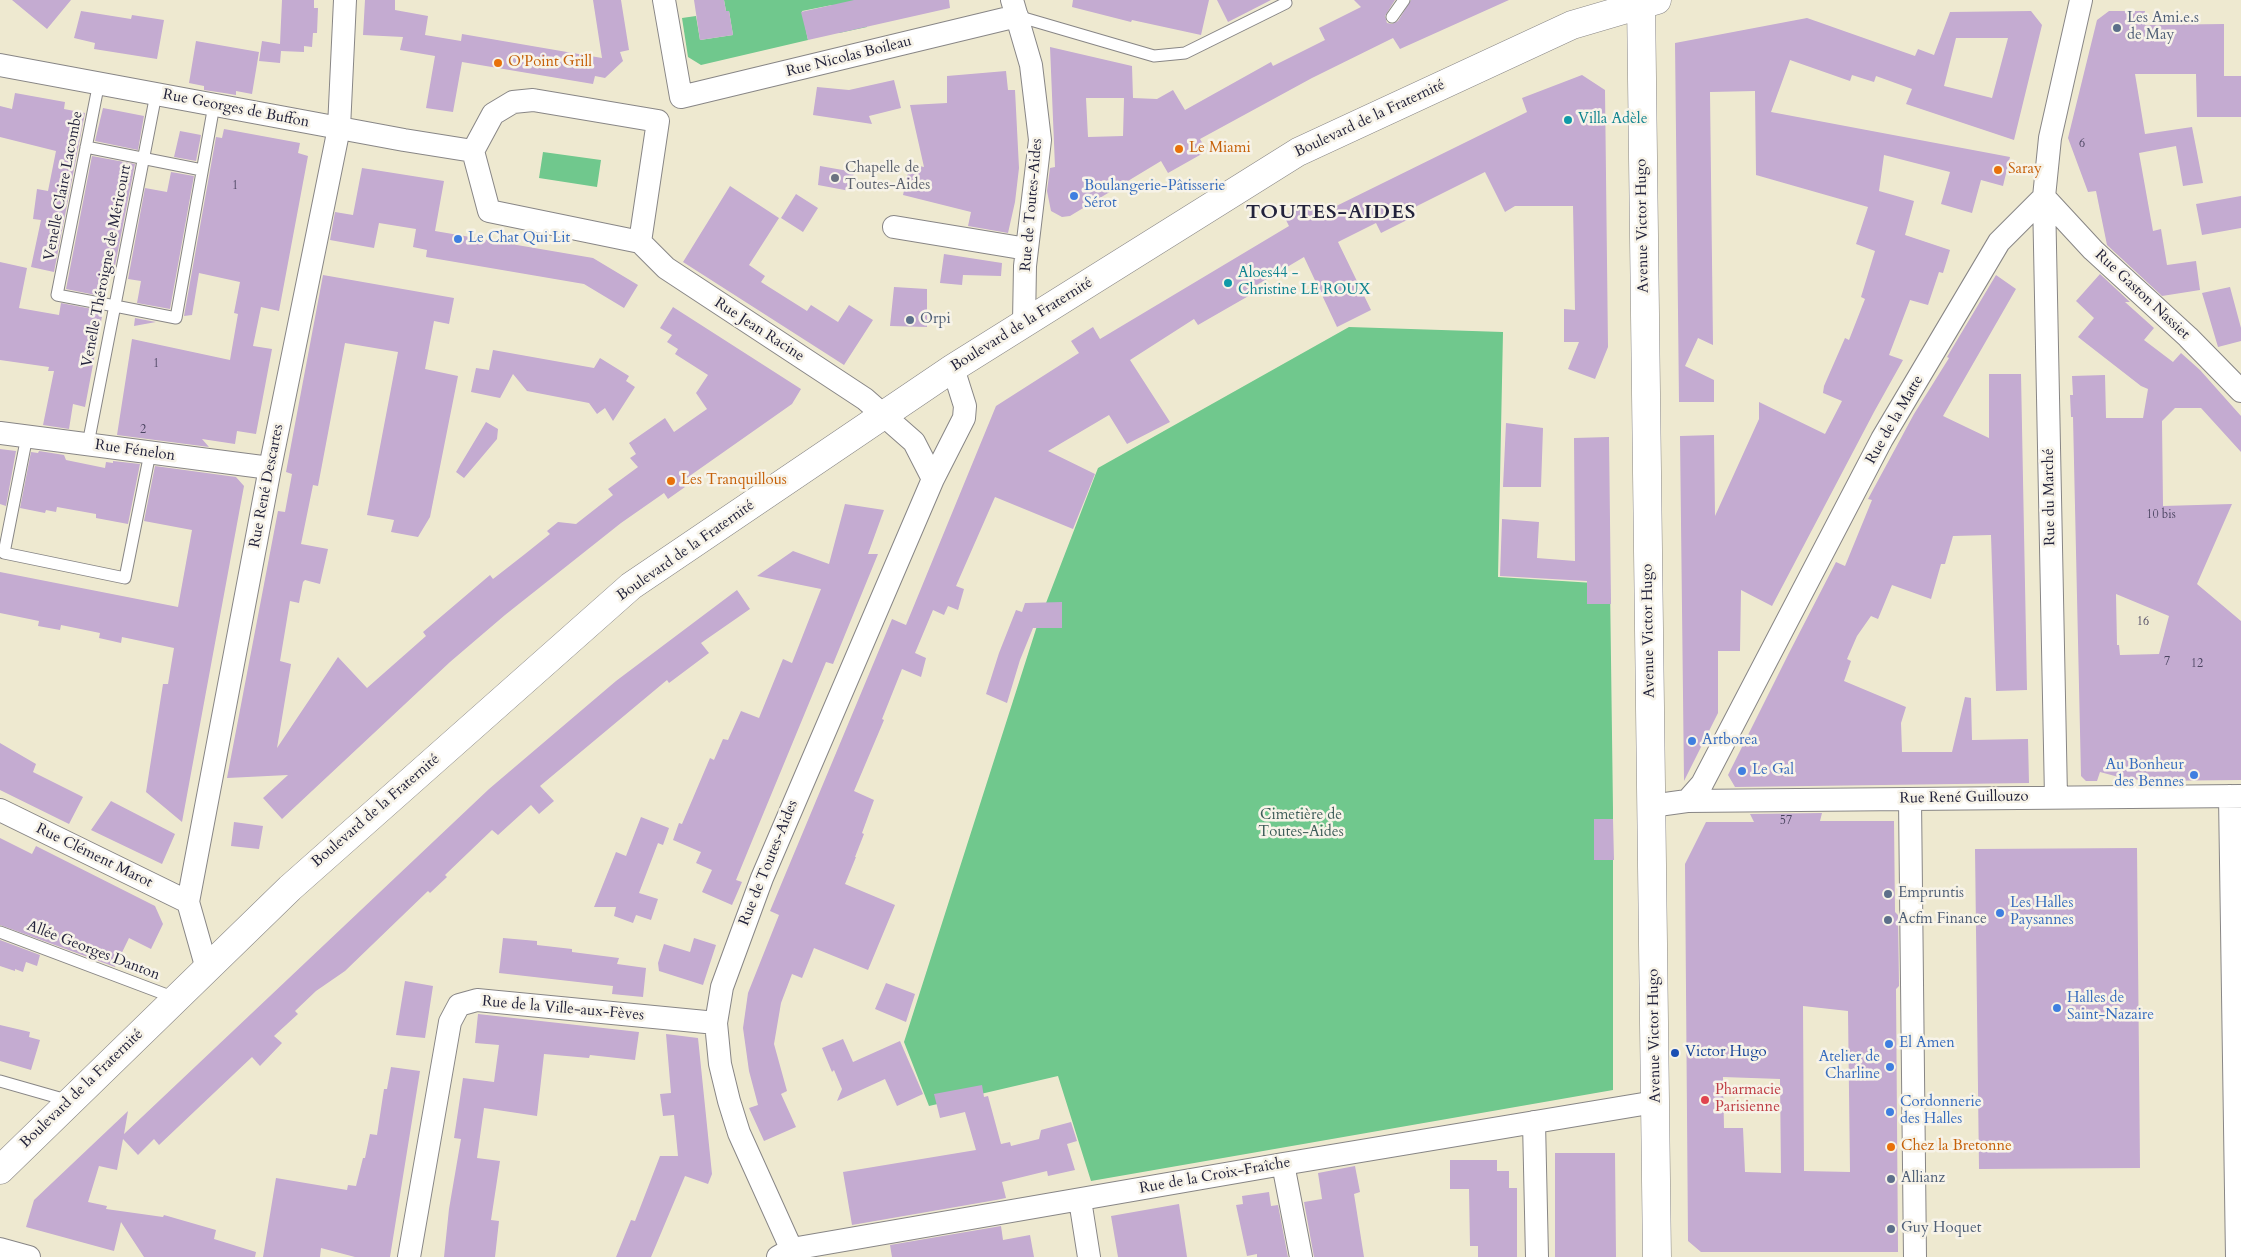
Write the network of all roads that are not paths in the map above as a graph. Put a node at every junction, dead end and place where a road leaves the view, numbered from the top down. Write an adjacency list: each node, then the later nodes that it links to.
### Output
1 (345, 0): 15 (street, Rue René Descartes)
2 (664, 0): 12 (street)
3 (1404, 0): 8 (lane)
4 (2081, 0): 20 (street)
5 (1646, 1): 25 (main road, Boulevard de la Fraternité); 39 (main road, Avenue Victor Hugo)
6 (1286, 3): 7 (lane)
7 (1014, 8): 12 (street, Rue Nicolas Boileau); 23 (street, Rue de Toutes-Aides)
8 (1392, 17)
9 (0, 64): 10 (street, Rue Georges de Buffon)
10 (99, 82): 11 (street, Rue Georges de Buffon); 16 (lane, Venelle Claire Lacombe)
11 (156, 94): 13 (street, Rue Georges de Buffon); 18 (lane, Venelle Théroigne de Méricourt)
12 (681, 97): 14 (street)
13 (214, 105): 15 (street, Rue Georges de Buffon); 19 (lane)
14 (658, 121): 17 (street); 22 (street)
15 (339, 128): 17 (street, Rue Georges de Buffon); 33 (street, Rue René Descartes)
16 (86, 147): 18 (lane); 24 (lane, Venelle Claire Lacombe)
17 (473, 151): 22 (street)
18 (143, 157): 19 (lane); 24 (lane, Venelle Théroigne de Méricourt)
19 (202, 170): 24 (lane)
20 (2044, 197): 27 (street, Rue Gaston Nassiet); 36 (street, Rue du Marché); 38 (street, Rue de la Matte)
21 (894, 227): 23 (street)
22 (640, 242): 28 (street, Rue Jean Racine)
23 (1027, 248): 25 (street, Rue de Toutes-Aides)
24 (115, 306): 31 (lane, Venelle Théroigne de Méricourt)
25 (1024, 322): 26 (main road, Boulevard de la Fraternité)
26 (953, 368): 28 (main road, Boulevard de la Fraternité); 34 (street, Rue de Toutes-Aides)
27 (2241, 391)
28 (882, 414): 34 (street); 43 (main road, Boulevard de la Fraternité)
29 (0, 433): 30 (street, Rue Fénelon)
30 (27, 436): 31 (street, Rue Fénelon); 32 (lane)
31 (88, 444): 32 (street, Rue Fénelon)
32 (150, 453): 33 (street, Rue Fénelon)
33 (270, 468): 41 (street, Rue René Descartes)
34 (932, 479): 45 (street, Rue de Toutes-Aides)
35 (2236, 796): 36 (street, Rue René Guillouzo); 46 (street)
36 (2056, 797): 37 (street, Rue René Guillouzo)
37 (1910, 799): 38 (street, Rue René Guillouzo); 62 (street)
38 (1687, 800): 39 (street)
39 (1651, 806): 49 (main road, Avenue Victor Hugo)
40 (0, 810): 41 (street, Rue Clément Marot)
41 (188, 902): 43 (street, Rue René Descartes)
42 (0, 932): 44 (lane, Allée Georges Danton)
43 (208, 969): 44 (main road, Boulevard de la Fraternité)
44 (175, 998): 48 (main road, Boulevard de la Fraternité)
45 (716, 1023): 55 (street, Rue de Toutes-Aides); 57 (street, Rue de la Ville-aux-Fèves)
46 (2237, 1031): 63 (street)
47 (0, 1081): 48 (lane)
48 (70, 1101): 52 (main road, Boulevard de la Fraternité)
49 (1655, 1102): 50 (street, Rue de la Croix-Fraîche); 61 (main road, Avenue Victor Hugo)
50 (1534, 1122): 51 (street, Rue de la Croix-Fraîche); 60 (street)
51 (1283, 1164): 53 (street, Rue de la Croix-Fraîche); 59 (street)
52 (0, 1170)
53 (1080, 1200): 55 (street, Rue de la Croix-Fraîche); 58 (street)
54 (0, 1249): 56 (street)
55 (788, 1254)
56 (29, 1257)
57 (409, 1257)
58 (1089, 1257)
59 (1301, 1257)
60 (1537, 1257)
61 (1658, 1257)
62 (1915, 1257)
63 (2237, 1257)

